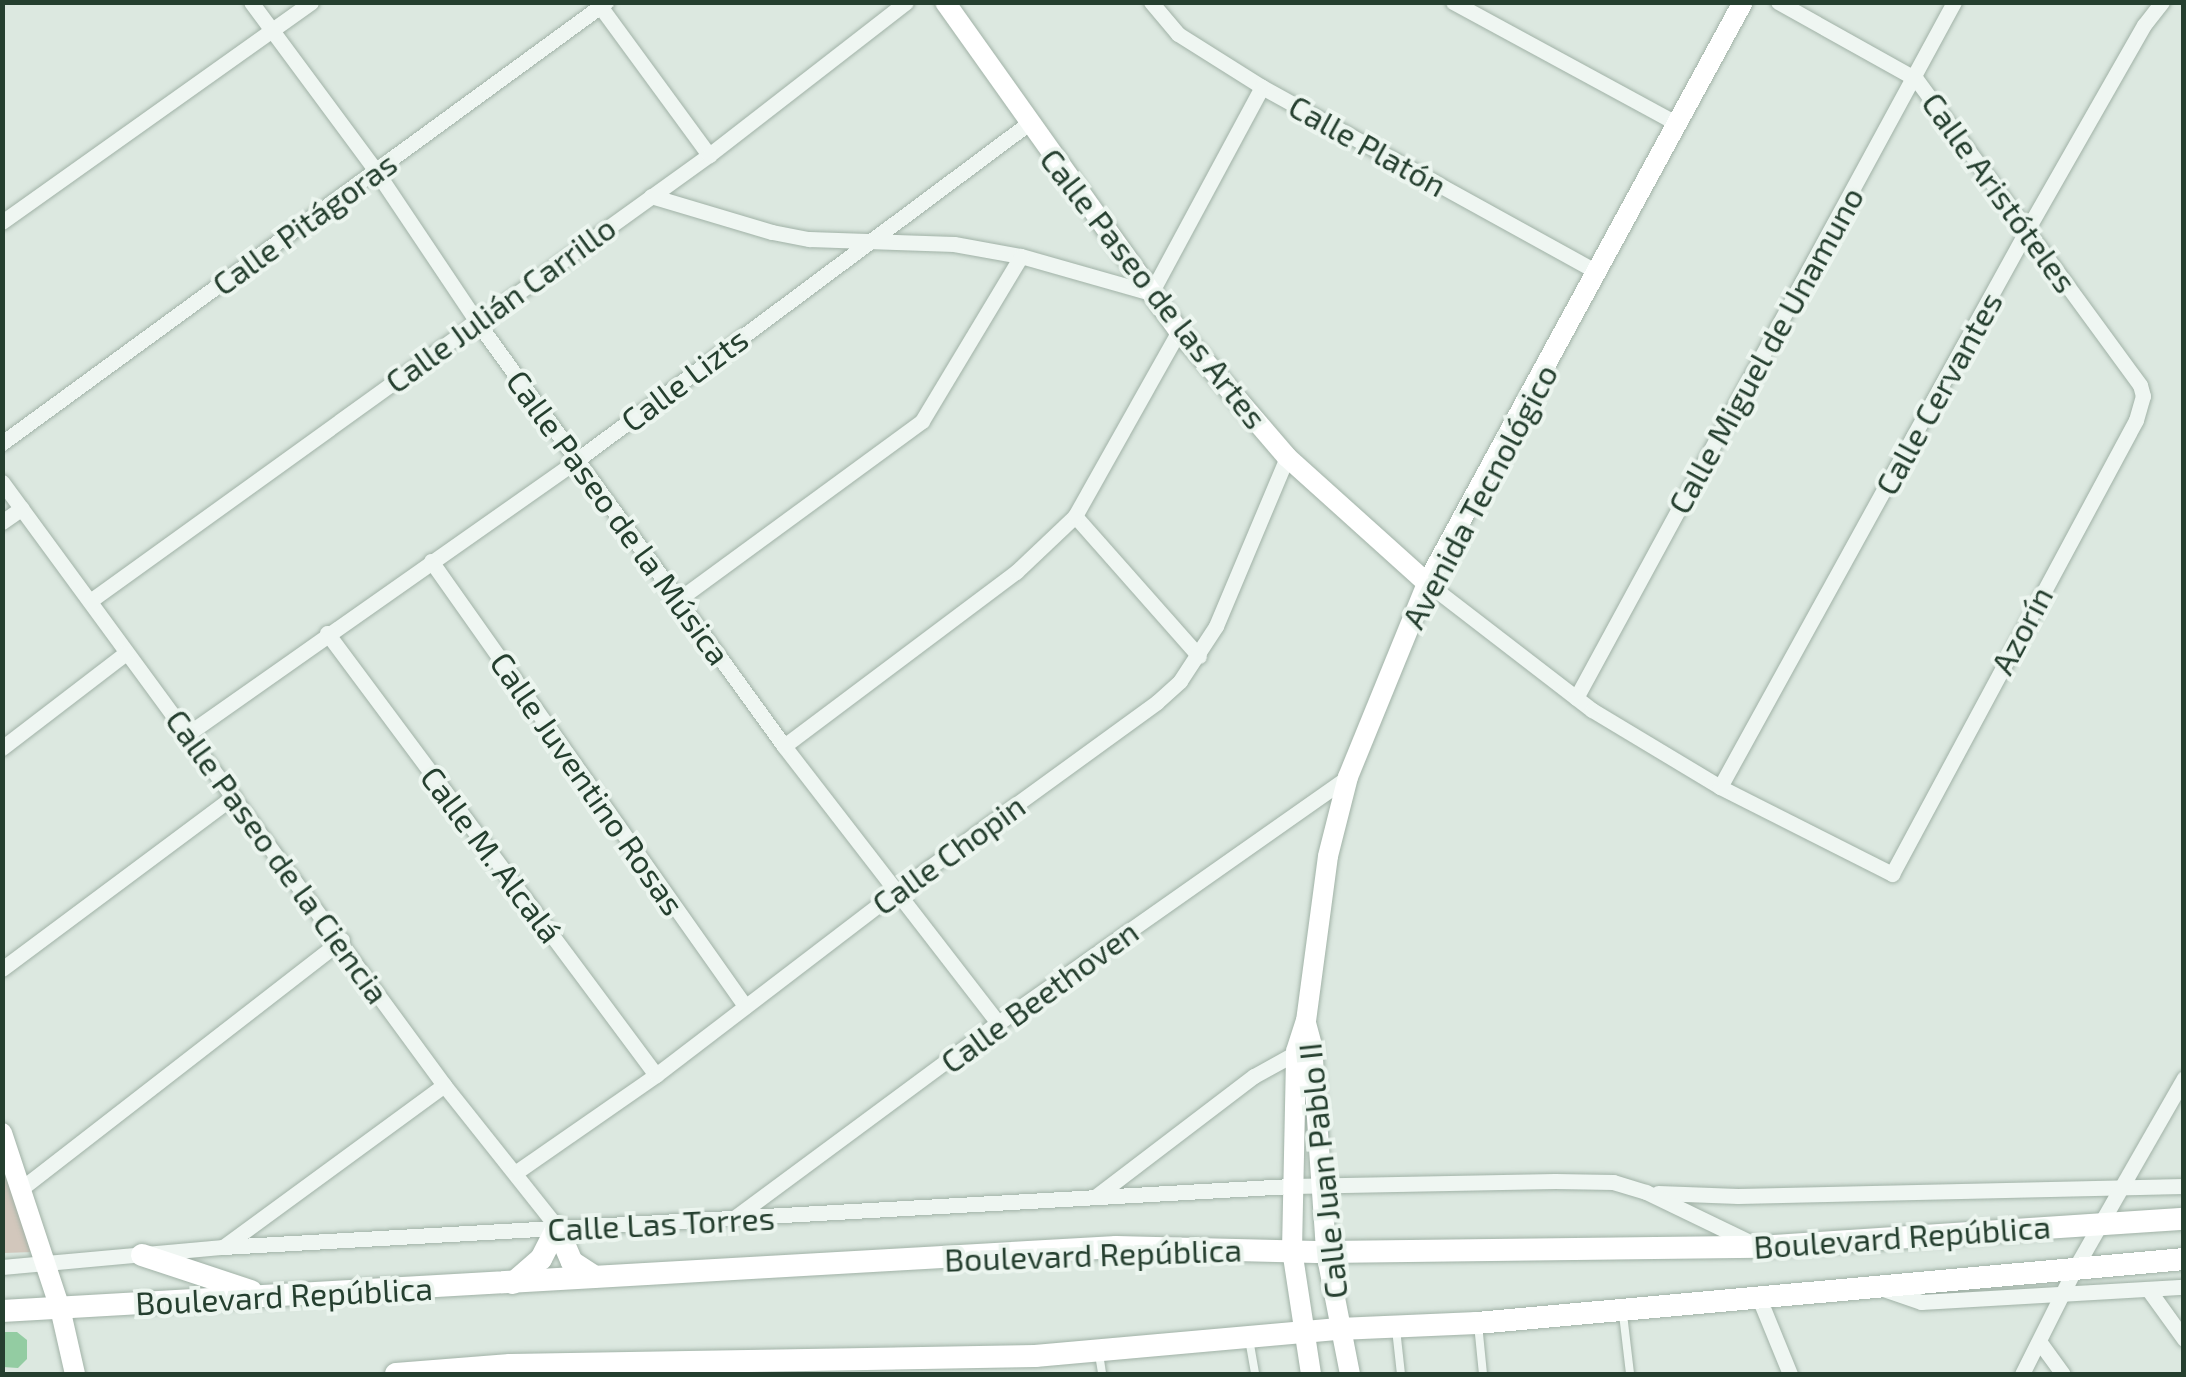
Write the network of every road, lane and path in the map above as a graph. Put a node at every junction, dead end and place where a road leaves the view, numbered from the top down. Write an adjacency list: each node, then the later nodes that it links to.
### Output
1 (251, 2): 12 (street, Calle Paseo de la Música)
2 (311, 2): 12 (street)
3 (906, 2): 17 (street, Calle Julián Carrillo)
4 (946, 2): 15 (main road, Calle Paseo de las Artes)
5 (1151, 2): 14 (street, Calle Platón)
6 (1453, 2): 16 (street)
7 (1743, 2): 16 (main road, Avenida Tecnológico)
8 (1778, 2): 13 (street, Calle Aristóteles)
9 (1954, 2): 13 (street, Calle Miguel de Unamuno)
10 (2162, 2): 21 (street, Calle Cervantes)
11 (601, 4): 17 (street); 18 (street, Calle Pitágoras)
12 (273, 31): 18 (street, Calle Paseo de la Música); 20 (street)
13 (1916, 78): 21 (street, Calle Aristóteles); 43 (street, Calle Miguel de Unamuno)
14 (1262, 87): 24 (street, Calle Platón); 25 (street)
15 (1029, 123): 22 (street, Calle Lizts); 25 (main road, Calle Paseo de las Artes)
16 (1676, 124): 24 (main road, Avenida Tecnológico)
17 (710, 154): 19 (street, Calle Julián Carrillo)
18 (376, 171): 26 (street, Calle Paseo de la Música); 29 (street, Calle Pitágoras)
19 (651, 196): 22 (street); 26 (street, Calle Julián Carrillo)
20 (2, 222)
21 (2027, 230): 28 (street, Calle Aristóteles); 48 (street, Calle Cervantes)
22 (872, 239): 23 (street); 31 (street, Calle Lizts)
23 (1021, 256): 25 (street); 38 (street)
24 (1597, 272): 37 (main road, Avenida Tecnológico)
25 (1151, 293): 27 (main road, Calle Paseo de las Artes)
26 (475, 320): 31 (street, Calle Paseo de la Música); 39 (street, Calle Julián Carrillo)
27 (1179, 331): 30 (main road, Calle Paseo de las Artes); 34 (street)
28 (2140, 384): 50 (street, Azorín)
29 (2, 444)
30 (1287, 457): 37 (main road, Calle Paseo de las Artes); 42 (street, Calle Chopin)
31 (577, 460): 36 (street, Calle Lizts); 38 (street, Calle Paseo de la Música)
32 (2, 482): 33 (street, Calle Paseo de la Ciencia)
33 (22, 508): 35 (street); 39 (street, Calle Paseo de la Ciencia)
34 (1075, 516): 42 (street); 45 (street)
35 (2, 522)
36 (431, 561): 40 (street, Calle Lizts); 54 (street, Calle Juventino Rosas)
37 (1427, 583): 43 (street, Calle Paseo de las Artes); 47 (main road, Avenida Tecnológico)
38 (680, 598): 45 (street, Calle Paseo de la Música)
39 (90, 601): 41 (street, Calle Paseo de la Ciencia)
40 (327, 633): 44 (street, Calle Lizts); 58 (street, Calle M. Alcalá)
41 (126, 653): 44 (street, Calle Paseo de la Ciencia); 46 (street)
42 (1199, 656): 51 (street, Calle Chopin)
43 (1576, 698): 48 (street, Calle Paseo de las Artes)
44 (189, 733): 49 (street, Calle Paseo de la Ciencia)
45 (784, 746): 51 (street, Calle Paseo de la Música)
46 (2, 748)
47 (1348, 776): 55 (main road, Avenida Tecnológico); 56 (street, Calle Beethoven)
48 (1720, 787): 50 (street, Calle Paseo de las Artes)
49 (234, 796): 52 (street, Calle Paseo de la Ciencia); 53 (street)
50 (1892, 874)
51 (898, 891): 54 (street, Calle Chopin); 56 (street, Calle Paseo de la Música)
52 (342, 940): 60 (street, Calle Paseo de la Ciencia); 66 (street)
53 (2, 969)
54 (745, 1006): 58 (street, Calle Chopin)
55 (1306, 1022): 57 (main road, Calle Juan Pablo II)
56 (998, 1024): 70 (street, Calle Beethoven)
57 (1304, 1048): 63 (main road, Calle Juan Pablo II); 64 (main road, Calle Juan Pablo II); 69 (street)
58 (656, 1076): 62 (street, Calle Chopin)
59 (2184, 1078): 67 (street)
60 (444, 1085): 62 (street, Calle Paseo de la Ciencia); 75 (street)
61 (2, 1133): 66 (main road)
62 (515, 1174): 73 (street, Calle Paseo de la Ciencia)
63 (1320, 1184): 64 (street, Calle Las Torres); 68 (street, Calle Las Torres); 77 (main road, Calle Juan Pablo II)
64 (1292, 1186): 69 (street, Calle Las Torres); 76 (main road, Calle Juan Pablo II)
65 (2184, 1186): 67 (street)
66 (22, 1188): 80 (main road)
67 (2120, 1190): 68 (street); 72 (street)
68 (1646, 1192): 74 (street)
69 (1094, 1197): 70 (street, Calle Las Torres)
70 (732, 1219): 73 (street, Calle Las Torres)
71 (2184, 1220): 72 (main road, Boulevard República)
72 (2100, 1225): 74 (main road, Boulevard República); 82 (street)
73 (557, 1228): 75 (street, Calle Las Torres); 83 (main road); 84 (main road)
74 (1760, 1246): 77 (main road, Boulevard República)
75 (223, 1248): 78 (street, Calle Las Torres)
76 (1292, 1250): 77 (main road, Boulevard República); 83 (main road, Boulevard República); 97 (main road, Calle Juan Pablo II)
77 (1326, 1252): 96 (main road, Calle Juan Pablo II)
78 (142, 1255): 80 (street, Calle Las Torres); 88 (main road)
79 (2184, 1259): 82 (main road, Boulevard República)
80 (46, 1265): 81 (street, Calle Las Torres); 91 (main road)
81 (2, 1267)
82 (2074, 1270): 87 (main road, Boulevard República); 89 (street)
83 (596, 1278): 84 (main road, Boulevard República)
84 (512, 1283): 88 (main road, Boulevard República)
85 (2184, 1286): 86 (street)
86 (2148, 1288): 89 (street); 99 (street)
87 (1882, 1289): 89 (street); 90 (main road, Boulevard República)
88 (260, 1294): 91 (main road, Boulevard República)
89 (2061, 1295): 100 (street)
90 (1760, 1298): 92 (main road, Boulevard República); 112 (street)
91 (60, 1308): 93 (main road, Boulevard República); 104 (main road)
92 (1622, 1310): 94 (main road, Boulevard República); 111 (lane)
93 (2, 1312)
94 (1478, 1324): 95 (main road, Boulevard República); 110 (lane)
95 (1396, 1327): 96 (main road, Boulevard República); 109 (lane)
96 (1339, 1329): 97 (main road, Boulevard República); 108 (main road, Calle Juan Pablo II)
97 (1302, 1333): 98 (main road, Boulevard República); 107 (main road, Calle Juan Pablo II)
98 (1248, 1338): 101 (main road, Boulevard República); 106 (lane)
99 (2184, 1339)
100 (2041, 1344): 113 (street); 114 (street)
101 (1100, 1363): 102 (main road, Boulevard República)
102 (662, 1368): 103 (main road, Boulevard República)
103 (511, 1370): 105 (main road, Boulevard República)
104 (75, 1374)
105 (396, 1374)
106 (1255, 1374)
107 (1312, 1374)
108 (1350, 1374)
109 (1401, 1374)
110 (1483, 1374)
111 (1630, 1374)
112 (1790, 1374)
113 (2022, 1374)
114 (2063, 1374)

